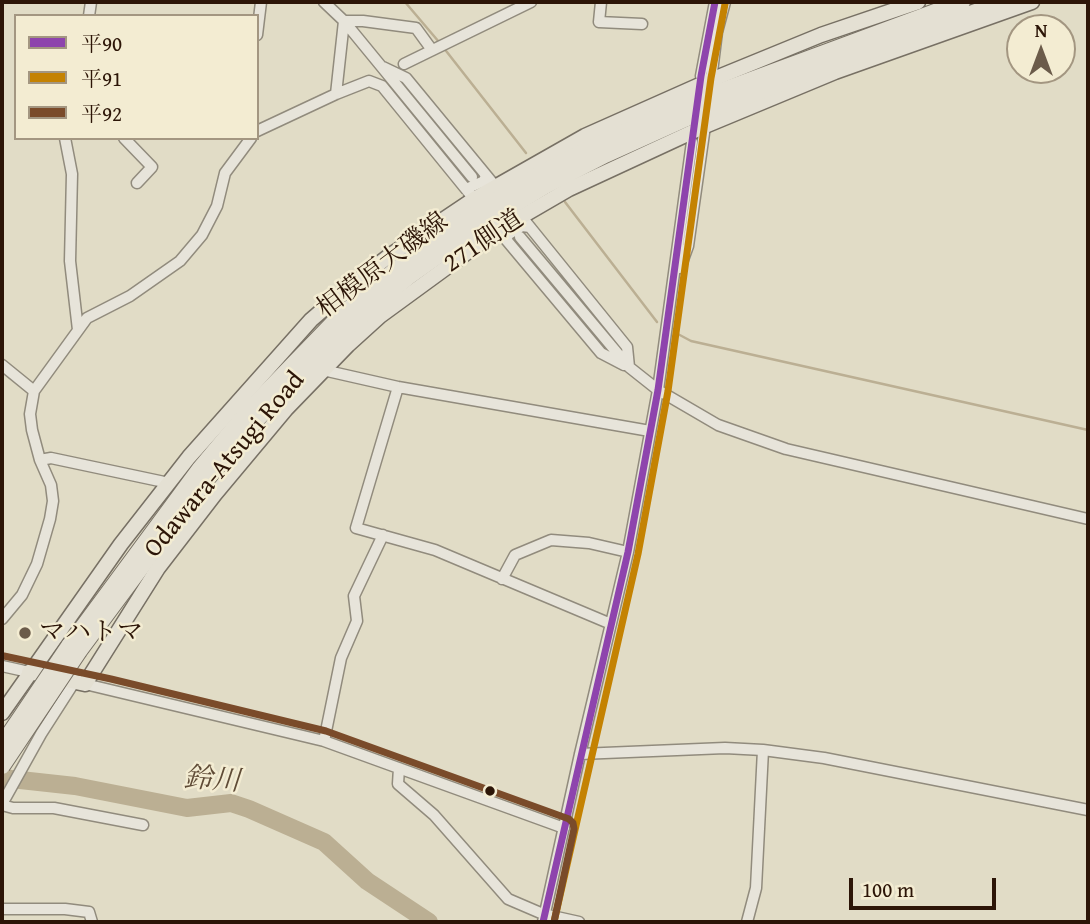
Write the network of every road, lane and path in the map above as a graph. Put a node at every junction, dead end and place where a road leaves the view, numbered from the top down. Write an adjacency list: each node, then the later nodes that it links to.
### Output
1 (324, 2): 10 (street)
2 (531, 2): 12 (street)
3 (601, 2): 11 (street)
4 (715, 2): 15 (street)
5 (725, 2): 15 (street)
6 (918, 2): 15 (main road, 相模原大磯線)
7 (962, 2): 47 (highway, Odawara-Atsugi Road)
8 (1003, 2): 47 (highway, Odawara-Atsugi Road)
9 (1032, 2): 17 (main road, 271側道)
10 (344, 21): 12 (street); 14 (street); 16 (street)
11 (642, 24)
12 (439, 47): 13 (street)
13 (404, 64)
14 (381, 66): 23 (street); 24 (street)
15 (706, 78): 24 (main road, 相模原大磯線)
16 (337, 94): 18 (street); 26 (street)
17 (705, 126): 27 (main road, 271側道); 30 (street)
18 (259, 130)
19 (65, 140): 31 (street)
20 (126, 140): 25 (street)
21 (692, 142): 30 (street)
22 (244, 143): 31 (street)
23 (471, 177)
24 (490, 180): 26 (main road, 相模原大磯線)
25 (136, 183)
26 (470, 194): 40 (main road, 相模原大磯線)
27 (525, 222): 28 (main road, 271側道); 33 (street)
28 (502, 235): 33 (street); 34 (main road, 271側道)
29 (520, 237): 33 (street)
30 (673, 286): 36 (street)
31 (78, 330): 37 (street)
32 (2, 365): 37 (street)
33 (629, 367): 36 (street)
34 (323, 370): 35 (street); 50 (main road, 271側道)
35 (398, 387): 38 (street); 42 (street)
36 (658, 390): 38 (street); 41 (street)
37 (34, 391): 39 (street)
38 (650, 431): 43 (street)
39 (40, 460): 40 (street); 45 (street)
40 (169, 483): 49 (main road, 相模原大磯線)
41 (1088, 519)
42 (383, 535): 44 (street); 52 (street)
43 (628, 552): 44 (street); 46 (street)
44 (502, 579): 46 (street)
45 (2, 619)
46 (611, 624): 55 (street)
47 (74, 649): 53 (highway, Odawara-Atsugi Road, bridge); 56 (highway, Odawara-Atsugi Road, bridge)
48 (2, 666): 49 (street)
49 (29, 672): 50 (main road); 51 (main road)
50 (80, 682): 52 (street); 58 (street)
51 (2, 713)
52 (324, 741): 57 (street)
53 (2, 745)
54 (763, 750): 55 (street); 59 (street); 66 (street)
55 (580, 754): 61 (street)
56 (2, 766)
57 (399, 768): 61 (street); 63 (street)
58 (2, 803): 60 (street)
59 (1088, 810)
60 (143, 825)
61 (564, 828): 63 (street)
62 (2, 909): 64 (street)
63 (543, 918): 65 (street)
64 (92, 922)
65 (579, 922)
66 (747, 922)

